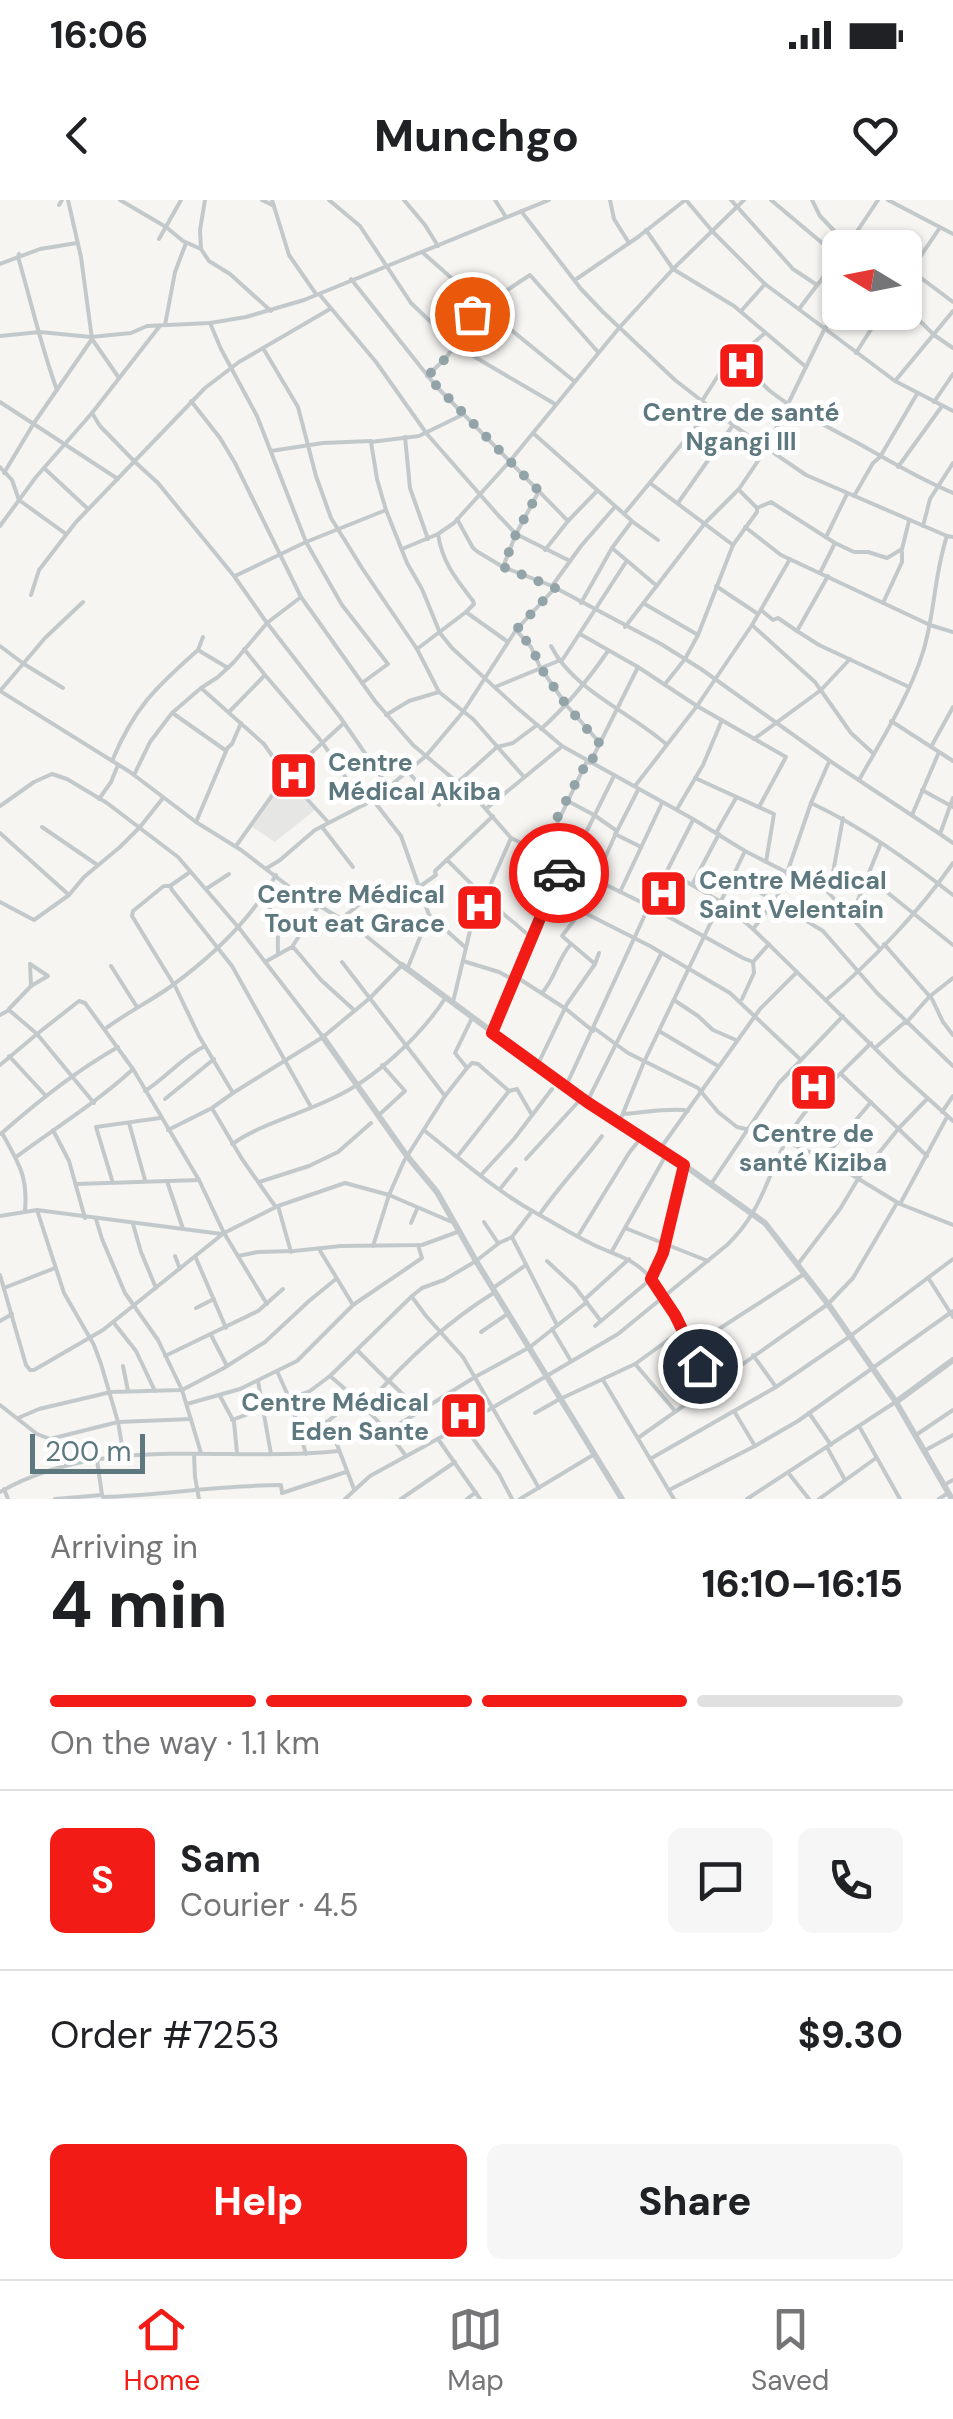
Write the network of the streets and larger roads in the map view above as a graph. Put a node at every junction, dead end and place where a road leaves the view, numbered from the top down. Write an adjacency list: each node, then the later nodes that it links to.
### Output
1 (120, 200): 22 (street)
2 (182, 200): 22 (street)
3 (205, 200): 35 (street)
4 (262, 200): 18 (street)
5 (329, 200): 40 (street)
6 (404, 200): 34 (street)
7 (495, 200): 21 (street)
8 (549, 200): 20 (street)
9 (610, 200): 33 (street)
10 (685, 200): 24 (street); 27 (street)
11 (731, 200): 19 (street)
12 (744, 200): 19 (street)
13 (771, 200): 30 (street)
14 (812, 200): 25 (street)
15 (878, 200): 26 (street)
16 (888, 200): 23 (street)
17 (63, 202): 31 (street)
18 (273, 203): 48 (street)
19 (737, 206): 27 (street); 47 (street)
20 (522, 211): 21 (street); 45 (street)
21 (506, 218): 34 (street)
22 (166, 227): 29 (street); 32 (street)
23 (940, 228): 28 (street); 37 (street)
24 (646, 230): 33 (street); 41 (street)
25 (833, 230)
26 (858, 230)
27 (713, 232): 41 (street); 46 (street)
28 (953, 234)
29 (159, 239)
30 (822, 241)
31 (78, 243): 38 (street); 68 (street)
32 (186, 243): 35 (street); 58 (street)
33 (629, 243): 45 (street)
34 (438, 246): 36 (street)
35 (200, 249): 53 (street)
36 (422, 252): 40 (street); 50 (street)
37 (922, 254)
38 (18, 256): 39 (street); 63 (street)
39 (0, 264)
40 (385, 266): 43 (street); 64 (street)
41 (673, 270): 55 (street); 59 (street)
42 (922, 278): 49 (street)
43 (351, 279): 48 (street); 78 (street)
44 (822, 279): 47 (street)
45 (575, 280): 59 (street)
46 (765, 284): 52 (street); 55 (street)
47 (817, 285): 52 (street)
48 (318, 294): 51 (street); 53 (street)
49 (953, 302)
50 (484, 306): 64 (street); 72 (street); 80 (street)
51 (330, 309): 70 (street); 98 (street)
52 (799, 309): 60 (street)
53 (271, 311): 56 (street)
54 (953, 311): 66 (street)
55 (740, 312): 65 (street)
56 (210, 323): 58 (street); 76 (street)
57 (922, 323): 66 (street)
58 (162, 326): 68 (street); 79 (street)
59 (620, 328): 72 (street); 86 (street)
60 (822, 328)
61 (824, 330): 73 (street); 75 (street)
62 (871, 330): 73 (street)
63 (40, 332): 67 (street); 68 (street); 82 (street)
64 (442, 333): 69 (street)
65 (765, 333): 74 (street); 75 (street)
66 (934, 335): 71 (street); 81 (street)
67 (0, 336)
68 (92, 338): 79 (street); 82 (street)
69 (456, 346): 78 (street); 88 (street)
70 (263, 348): 76 (street); 102 (street)
71 (953, 348)
72 (598, 352): 80 (street)
73 (856, 353): 81 (street)
74 (740, 356): 86 (street); 89 (street)
75 (806, 367): 89 (street)
76 (231, 368): 84 (street); 104 (street)
77 (953, 374): 87 (street)
78 (427, 376): 94 (street)
79 (118, 378): 93 (street)
80 (574, 381): 88 (street)
81 (894, 381): 83 (street)
82 (57, 390): 95 (street)
83 (917, 394): 87 (street); 105 (street)
84 (191, 401): 107 (street); 153 (street)
85 (0, 402): 95 (street)
86 (702, 402): 91 (street)
87 (934, 402): 90 (street)
88 (556, 404): 97 (street)
89 (788, 404): 103 (street); 105 (street)
90 (942, 406): 92 (street); 110 (street)
91 (711, 408): 96 (street); 114 (street)
92 (953, 410)
93 (92, 413): 101 (street); 107 (street)
94 (464, 414): 98 (street); 106 (street)
95 (34, 423): 101 (street); 112 (street)
96 (733, 425): 103 (street); 124 (street)
97 (533, 432): 106 (street); 118 (street)
98 (427, 434): 99 (street); 119 (street)
99 (405, 437): 100 (street); 144 (street)
100 (371, 441): 102 (street); 128 (street)
101 (64, 443): 111 (street); 113 (street)
102 (308, 446): 104 (street); 138 (street)
103 (766, 450): 116 (street); 121 (street)
104 (271, 451): 146 (street)
105 (880, 457): 110 (street); 122 (street)
106 (510, 461): 117 (street); 119 (street)
107 (135, 462): 113 (street); 159 (street)
108 (953, 463): 115 (street)
109 (0, 467): 112 (street)
110 (898, 467): 115 (street)
111 (44, 468): 123 (street); 126 (street)
112 (4, 473): 123 (street)
113 (118, 480): 126 (street)
114 (650, 483): 124 (street); 129 (street)
115 (938, 487): 120 (street); 136 (street)
116 (739, 489): 127 (street); 134 (street)
117 (539, 491): 132 (street); 141 (street)
118 (597, 491): 125 (street); 132 (street)
119 (480, 493): 130 (street); 141 (street)
120 (953, 493)
121 (847, 494): 122 (street); 142 (street)
122 (854, 496): 131 (street)
123 (19, 500): 135 (street); 139 (street)
124 (678, 503): 134 (street)
125 (614, 507): 129 (street); 155 (street)
126 (88, 508): 139 (street)
127 (757, 508): 137 (street); 142 (street)
128 (386, 510): 138 (street); 150 (street)
129 (624, 514): 133 (street)
130 (457, 519): 140 (street); 157 (street)
131 (910, 520): 136 (street); 151 (street)
132 (568, 521): 152 (street)
133 (632, 521): 145 (street); 149 (street)
134 (705, 523): 148 (street); 161 (street)
135 (0, 526)
136 (923, 526): 143 (street)
137 (746, 527): 148 (street); 154 (street)
138 (338, 529): 146 (street); 187 (street)
139 (66, 534): 164 (street)
140 (438, 534): 144 (street); 171 (street)
141 (516, 534): 152 (street); 157 (street)
142 (826, 537): 147 (street)
143 (950, 537): 175 (street)
144 (428, 538): 150 (street)
145 (658, 540)
146 (306, 542): 153 (street); 201 (street)
147 (835, 543): 151 (street); 158 (street)
148 (734, 545): 162 (street)
149 (612, 548): 156 (street); 168 (street)
150 (402, 549): 180 (street)
151 (902, 549): 169 (street)
152 (545, 550): 155 (street)
153 (279, 556): 159 (street); 165 (street)
154 (790, 560): 158 (street); 172 (street)
155 (570, 561): 163 (street)
156 (626, 562): 161 (street); 170 (street)
157 (503, 567): 163 (street)
158 (820, 573): 160 (street)
159 (234, 576): 173 (street)
160 (828, 576): 169 (street); 178 (street)
161 (658, 586): 167 (street)
162 (716, 586): 172 (street); 182 (street)
163 (553, 587): 168 (street); 177 (street)
164 (30, 594)
165 (301, 597): 173 (street); 201 (street)
166 (83, 602): 194 (street)
167 (643, 602): 176 (street); 182 (street)
168 (580, 603): 170 (street)
169 (883, 603): 175 (street)
170 (596, 611): 176 (street); 181 (street)
171 (466, 612): 180 (street); 184 (street)
172 (759, 612): 174 (street); 178 (street)
173 (267, 623): 189 (street); 223 (street)
174 (752, 625): 200 (street); 208 (street)
175 (930, 625): 179 (street); 204 (street)
176 (626, 627): 192 (street)
177 (516, 630): 184 (street); 195 (street)
178 (797, 631): 191 (street)
179 (953, 632)
180 (440, 633): 187 (street); 199 (street)
181 (580, 634): 190 (street); 193 (street)
182 (698, 635): 192 (street)
183 (203, 638): 188 (street)
184 (508, 642): 199 (street)
185 (0, 646): 194 (street)
186 (551, 646): 193 (street)
187 (417, 649): 210 (street)
188 (198, 650): 197 (street); 239 (street)
189 (244, 650): 197 (street); 198 (street)
190 (608, 651): 196 (street); 202 (street)
191 (851, 658): 204 (street); 208 (street)
192 (685, 659): 200 (street); 203 (street)
193 (559, 661): 195 (street); 202 (street)
194 (24, 664): 205 (street); 209 (street)
195 (540, 667): 207 (street); 211 (street)
196 (638, 667): 203 (street); 214 (street)
197 (228, 668): 206 (street)
198 (265, 675): 215 (street); 226 (street)
199 (483, 678): 207 (street); 216 (street)
200 (714, 679): 212 (street); 220 (street)
201 (362, 684): 218 (street)
202 (586, 684): 211 (street); 214 (street)
203 (665, 684): 212 (street)
204 (908, 687): 221 (street)
205 (63, 688)
206 (201, 688): 215 (street); 217 (street)
207 (494, 688): 224 (street)
208 (821, 690): 220 (street); 234 (street)
209 (0, 691): 239 (street)
210 (438, 692): 216 (street); 218 (street)
211 (567, 706): 224 (street); 227 (street)
212 (697, 706): 219 (street); 228 (street)
213 (953, 707): 231 (street)
214 (617, 710): 227 (street); 228 (street)
215 (228, 712): 222 (street)
216 (462, 712): 230 (street); 235 (street)
217 (172, 713): 232 (street); 241 (street)
218 (386, 715): 235 (street)
219 (722, 720): 225 (street); 245 (street)
220 (775, 722): 225 (street); 236 (street)
221 (891, 722): 231 (street); 234 (street)
222 (241, 723): 232 (street); 242 (street)
223 (344, 723): 226 (street); 248 (street)
224 (539, 727): 229 (street); 230 (street)
225 (754, 740): 262 (street)
226 (322, 742): 242 (street); 259 (street)
227 (600, 744): 238 (street)
228 (666, 744): 249 (street)
229 (562, 746): 238 (street); 244 (street)
230 (497, 747): 244 (street); 247 (street)
231 (931, 747): 233 (street)
232 (227, 749): 270 (street)
233 (939, 752): 237 (street); 250 (street)
234 (874, 754): 246 (street)
235 (426, 756): 240 (street); 247 (street)
236 (830, 761): 246 (street); 257 (street)
237 (953, 761)
238 (589, 762): 243 (street); 255 (street)
239 (115, 763): 241 (street); 253 (street)
240 (408, 772): 248 (street); 260 (street)
241 (134, 775): 251 (street)
242 (286, 776): 271 (street); 282 (street)
243 (614, 776): 249 (street); 265 (street)
244 (524, 777): 263 (street)
245 (695, 778): 252 (street); 264 (street)
246 (859, 780): 266 (street)
247 (457, 783): 263 (street)
248 (389, 788): 254 (street)
249 (636, 789): 256 (street); 275 (street)
250 (922, 790): 258 (street); 266 (street)
251 (163, 798): 270 (street); 273 (street)
252 (736, 798): 262 (street); 277 (street)
253 (99, 799): 261 (street); 273 (street)
254 (373, 800): 259 (street); 304 (street)
255 (566, 800): 265 (street); 285 (street)
256 (662, 803): 264 (street); 283 (street)
257 (810, 803): 268 (street); 296 (street)
258 (952, 803): 278 (street)
259 (364, 805): 271 (street)
260 (439, 805)
261 (0, 806)
262 (759, 807): 287 (street)
263 (486, 808): 267 (street)
264 (676, 811): 269 (street)
265 (594, 815): 275 (street); 290 (street)
266 (912, 815): 278 (street)
267 (492, 816): 279 (street); 286 (street)
268 (843, 818): 280 (street); 306 (street)
269 (693, 820): 277 (street); 293 (street)
270 (196, 822): 282 (street)
271 (328, 822): 272 (street)
272 (321, 826): 291 (street); 292 (street)
273 (140, 827): 289 (street); 294 (street)
274 (42, 828): 289 (street)
275 (616, 832): 283 (street); 300 (street)
276 (0, 833): 308 (street)
277 (718, 834): 284 (street); 301 (street)
278 (940, 834): 281 (street)
279 (510, 838): 285 (street); 311 (street)
280 (881, 843): 299 (street); 302 (street)
281 (953, 843)
282 (236, 846): 292 (street)
283 (641, 847): 307 (street)
284 (745, 851): 287 (street); 298 (street)
285 (542, 855): 290 (street)
286 (447, 860): 304 (street); 311 (street)
287 (766, 862): 296 (street)
288 (953, 863): 302 (street)
289 (98, 866): 308 (street)
290 (566, 866): 300 (street); 324 (street)
291 (354, 867)
292 (267, 868): 297 (street)
293 (668, 871): 301 (street); 316 (street)
294 (190, 872): 303 (street); 305 (street)
295 (228, 874): 305 (street)
296 (787, 874): 306 (street); 312 (street)
297 (276, 875): 310 (street); 315 (street)
298 (733, 876): 312 (street); 314 (street)
299 (868, 877): 318 (street); 320 (street)
300 (594, 880): 307 (street); 317 (street)
301 (692, 884): 314 (street)
302 (938, 884): 309 (street); 318 (street)
303 (170, 886): 331 (street); 349 (street)
304 (418, 887): 319 (street); 321 (street)
305 (206, 889): 322 (street)
306 (826, 890): 320 (street)
307 (620, 892): 316 (street)
308 (69, 895): 313 (street)
309 (953, 895)
310 (261, 898): 322 (street); 336 (street)
311 (484, 898): 324 (street); 333 (street)
312 (776, 900): 323 (street); 346 (street)
313 (0, 902)
314 (721, 902): 323 (street); 326 (street)
315 (319, 905): 321 (street); 332 (street)
316 (649, 906): 325 (street); 326 (street)
317 (581, 911): 325 (street); 327 (street)
318 (912, 913): 329 (street); 330 (street)
319 (428, 915): 333 (street); 343 (street)
320 (851, 916): 330 (street)
321 (342, 918): 343 (street)
322 (238, 928): 331 (street); 338 (street)
323 (753, 929): 328 (street)
324 (532, 937): 347 (street)
325 (634, 937): 334 (street); 368 (street)
326 (704, 938): 340 (street); 344 (street)
327 (571, 944): 341 (street); 351 (street)
328 (769, 944): 340 (street); 345 (street)
329 (953, 945)
330 (882, 946): 346 (street); 352 (street)
331 (219, 948): 349 (street); 382 (street)
332 (292, 948): 336 (street); 361 (street)
333 (466, 948): 337 (street)
334 (662, 952): 344 (street); 375 (street)
335 (600, 953): 341 (street)
336 (278, 954): 338 (street)
337 (464, 961): 347 (street); 354 (street)
338 (264, 962): 373 (street)
339 (342, 962): 353 (street)
340 (753, 962): 357 (street)
341 (595, 964): 359 (street)
342 (112, 966): 358 (street)
343 (405, 967): 353 (street); 354 (street)
344 (690, 968): 355 (street); 357 (street)
345 (798, 972): 356 (street); 362 (street)
346 (859, 972): 356 (street); 366 (street)
347 (514, 978): 351 (street); 370 (street)
348 (953, 978): 352 (street)
349 (174, 984): 358 (street); 377 (street)
350 (31, 986): 350 (street); 360 (street)
351 (542, 992): 359 (street)
352 (929, 996): 366 (street); 372 (street)
353 (370, 998): 361 (street); 376 (street)
354 (450, 1000): 365 (street); 376 (street)
355 (674, 1000): 369 (street); 374 (street)
356 (826, 1000): 364 (street)
357 (741, 1001): 362 (street)
358 (137, 1006): 367 (street)
359 (566, 1009): 368 (street); 385 (street)
360 (8, 1010): 363 (street); 371 (street)
361 (354, 1011): 373 (street)
362 (756, 1015): 374 (street); 383 (street)
363 (0, 1016)
364 (843, 1016): 378 (street); 383 (street)
365 (472, 1018): 370 (street); 390 (street)
366 (906, 1022): 378 (street); 389 (street)
367 (105, 1029): 371 (street); 379 (street)
368 (593, 1029): 375 (street); 395 (street)
369 (659, 1032): 384 (street); 388 (street)
370 (492, 1033): 385 (street)
371 (37, 1034): 380 (street); 393 (street)
372 (953, 1035)
373 (323, 1037): 382 (street); 394 (street)
374 (736, 1040): 388 (street)
375 (616, 1044): 384 (street); 406 (street)
376 (406, 1045): 387 (street); 402 (street)
377 (205, 1046): 381 (street); 397 (street)
378 (873, 1046): 392 (street); 405 (street)
379 (119, 1047): 391 (street); 393 (street)
380 (9, 1056): 386 (street); 401 (street)
381 (214, 1059): 400 (street); 404 (street)
382 (285, 1060): 400 (street); 409 (street)
383 (801, 1060): 422 (street)
384 (644, 1062): 399 (street); 415 (street)
385 (538, 1064): 395 (street)
386 (0, 1065)
387 (382, 1065): 394 (street); 413 (street)
388 (718, 1066): 399 (street)
389 (953, 1066)
390 (466, 1068): 398 (street); 402 (street)
391 (133, 1070): 397 (street); 408 (street)
392 (841, 1074): 407 (street); 429 (street)
393 (72, 1078): 401 (street); 408 (street)
394 (358, 1085): 409 (street); 413 (street)
395 (566, 1086): 406 (street)
396 (552, 1089): 414 (street)
397 (145, 1090): 416 (street)
398 (510, 1091): 414 (street); 434 (street)
399 (702, 1091): 411 (street); 422 (street)
400 (233, 1093): 410 (street)
401 (46, 1096): 426 (street)
402 (445, 1096): 425 (street)
403 (953, 1096): 412 (street)
404 (165, 1098)
405 (927, 1098): 412 (street); 421 (street)
406 (584, 1100): 420 (street); 437 (street)
407 (871, 1102): 421 (street); 436 (street)
408 (94, 1103): 423 (street)
409 (311, 1107): 430 (street)
410 (212, 1108): 424 (street); 430 (street)
411 (689, 1111): 415 (street); 431 (street)
412 (942, 1112): 417 (street)
413 (380, 1114): 432 (street)
414 (532, 1114): 440 (street)
415 (624, 1114): 420 (street)
416 (160, 1118): 418 (street); 424 (street)
417 (950, 1119): 433 (street)
418 (129, 1123): 443 (street); 445 (street)
419 (371, 1123): 446 (street)
420 (619, 1123): 428 (street)
421 (899, 1128): 433 (street); 442 (street)
422 (746, 1129): 429 (street); 448 (street)
423 (53, 1130): 435 (street); 447 (street)
424 (168, 1130): 444 (street)
425 (425, 1131): 432 (street); 434 (street)
426 (1, 1134): 435 (street)
427 (602, 1136): 458 (street)
428 (641, 1137): 431 (street); 470 (street)
429 (786, 1141): 436 (street); 457 (street)
430 (232, 1144): 446 (street)
431 (663, 1152): 438 (street); 468 (street)
432 (407, 1156): 450 (street); 466 (street)
433 (927, 1156): 451 (street)
434 (457, 1157): 440 (street)
435 (16, 1158): 455 (street)
436 (824, 1158): 442 (street)
437 (526, 1159)
438 (684, 1165): 448 (street); 473 (street)
439 (516, 1169): 449 (street)
440 (481, 1175): 449 (street)
441 (166, 1179): 443 (street); 444 (street); 467 (street)
442 (858, 1179): 451 (street); 488 (street)
443 (145, 1180): 445 (street)
444 (199, 1180): 469 (street)
445 (113, 1182): 447 (street)
446 (260, 1182): 452 (street)
447 (76, 1184): 460 (street)
448 (711, 1184): 457 (street)
449 (500, 1189): 456 (street)
450 (388, 1196): 452 (street); 453 (street); 475 (street)
451 (898, 1203): 465 (street); 505 (street)
452 (276, 1206): 469 (street); 478 (street)
453 (417, 1207): 463 (street); 466 (street)
454 (36, 1210): 455 (street); 460 (street); 489 (street)
455 (25, 1211): 459 (street)
456 (532, 1211): 458 (street); 471 (street)
457 (754, 1214): 486 (street); 488 (street)
458 (540, 1215): 470 (street)
459 (0, 1216)
460 (85, 1218): 461 (street)
461 (96, 1219): 464 (street); 507 (street)
462 (484, 1222): 472 (street)
463 (412, 1223)
464 (133, 1224): 467 (street); 497 (street)
465 (953, 1226)
466 (458, 1227): 474 (street); 485 (street)
467 (184, 1228): 469 (street)
468 (625, 1228): 473 (street); 477 (street)
469 (222, 1234): 480 (street); 481 (street)
470 (578, 1236): 477 (street)
471 (512, 1238): 472 (street); 487 (street)
472 (499, 1243): 485 (street)
473 (666, 1244): 486 (street); 495 (street)
474 (418, 1245): 475 (street); 506 (street)
475 (373, 1246): 476 (street)
476 (319, 1249): 478 (street); 494 (street)
477 (612, 1251): 482 (street)
478 (291, 1252): 481 (street)
479 (175, 1256): 490 (street)
480 (195, 1256): 490 (street); 502 (street)
481 (238, 1256): 504 (street)
482 (630, 1259): 495 (street); 503 (street)
483 (953, 1259): 493 (street)
484 (547, 1260): 503 (street)
485 (476, 1261): 499 (street); 500 (street)
486 (708, 1261): 501 (street)
487 (526, 1265): 499 (street); 516 (street)
488 (797, 1265): 491 (street)
489 (55, 1268): 496 (street); 523 (street)
490 (180, 1268): 497 (street)
491 (804, 1274): 505 (street); 525 (street)
492 (0, 1275): 496 (street)
493 (928, 1278): 511 (street); 522 (street)
494 (336, 1279): 506 (street); 533 (street)
495 (651, 1279): 501 (street); 512 (street)
496 (4, 1288): 509 (street)
497 (156, 1288): 507 (street)
498 (284, 1289): 504 (street)
499 (494, 1290): 510 (street); 519 (street)
500 (412, 1296): 519 (street); 526 (street)
501 (663, 1297): 518 (street); 530 (street)
502 (214, 1298): 508 (street); 517 (street)
503 (586, 1301): 512 (street); 516 (street)
504 (267, 1304): 517 (street)
505 (828, 1304): 522 (street); 527 (street)
506 (353, 1305): 535 (street)
507 (133, 1306): 514 (street); 528 (street)
508 (196, 1308)
509 (12, 1314): 513 (street); 523 (street)
510 (508, 1314): 520 (street); 524 (street)
511 (952, 1314): 534 (street)
512 (600, 1320): 515 (street)
513 (0, 1321)
514 (113, 1322): 523 (street); 545 (street)
515 (595, 1326)
516 (554, 1327): 524 (street); 530 (street)
517 (226, 1328): 521 (street)
518 (682, 1330): 525 (street); 531 (street)
519 (439, 1332): 538 (street); 541 (street)
520 (481, 1332)
521 (211, 1335): 528 (street); 533 (street)
522 (849, 1337): 534 (street); 543 (street)
523 (89, 1339): 546 (street)
524 (530, 1347): 537 (street); 538 (street)
525 (690, 1348): 542 (street)
526 (357, 1350): 536 (street); 541 (street)
527 (754, 1355): 542 (street); 543 (street)
528 (165, 1356): 544 (street)
529 (953, 1360): 552 (street)
530 (572, 1361): 537 (street)
531 (635, 1364): 540 (street); 560 (street)
532 (123, 1366): 547 (street)
533 (227, 1366): 544 (street)
534 (872, 1370): 552 (street); 563 (street)
535 (277, 1372): 539 (street); 551 (street)
536 (330, 1376): 550 (street); 551 (street)
537 (547, 1376): 549 (street); 556 (street)
538 (475, 1377): 556 (street); 558 (street)
539 (258, 1380): 548 (street); 557 (street)
540 (603, 1380): 549 (street); 575 (street)
541 (388, 1381): 555 (street); 558 (street)
542 (710, 1384): 560 (street)
543 (776, 1386): 561 (street)
544 (182, 1390): 545 (street); 553 (street)
545 (155, 1391): 547 (street)
546 (110, 1392): 547 (street); 564 (street); 567 (street)
547 (128, 1392)
548 (220, 1396): 553 (street); 566 (street)
549 (561, 1398): 562 (street); 585 (street)
550 (357, 1399): 555 (street); 568 (street)
551 (290, 1400): 557 (street); 572 (street)
552 (896, 1402): 570 (street); 573 (street)
553 (187, 1404): 565 (street)
554 (0, 1405): 564 (street)
555 (366, 1406): 571 (street)
556 (493, 1408): 569 (street); 597 (street)
557 (264, 1409): 566 (street); 583 (street)
558 (420, 1410): 571 (street)
559 (953, 1410): 573 (street)
560 (675, 1411): 575 (street)
561 (734, 1411): 577 (street); 589 (street)
562 (535, 1414)
563 (809, 1414): 577 (street); 578 (street)
564 (18, 1418): 567 (street)
565 (191, 1419): 567 (street); 581 (street)
566 (232, 1420): 582 (street)
567 (118, 1422): 586 (street)
568 (328, 1422): 572 (street); 580 (street)
569 (464, 1425): 576 (street); 615 (street)
570 (859, 1426): 578 (street); 588 (street)
571 (388, 1431): 587 (street)
572 (299, 1432): 584 (street)
573 (916, 1435): 579 (street)
574 (953, 1435): 579 (street)
575 (638, 1438): 589 (street)
576 (438, 1439): 587 (street); 591 (street)
577 (755, 1446): 599 (street)
578 (829, 1446): 593 (street); 594 (street)
579 (924, 1450): 602 (street)
580 (338, 1451): 584 (street); 592 (street)
581 (198, 1453): 582 (street); 586 (street); 596 (street)
582 (237, 1454): 583 (street)
583 (270, 1454): 584 (street)
584 (306, 1454)
585 (595, 1454): 597 (street); 617 (street)
586 (124, 1457): 590 (street)
587 (407, 1457): 598 (street)
588 (876, 1458): 594 (street); 607 (street)
589 (650, 1459): 599 (street)
590 (97, 1460): 600 (street); 606 (street)
591 (455, 1462): 601 (street); 612 (street)
592 (346, 1472): 598 (street); 605 (street)
593 (789, 1474): 603 (street); 619 (street)
594 (845, 1480): 622 (street)
595 (953, 1480): 602 (street)
596 (196, 1488): 604 (street); 605 (street); 610 (street)
597 (538, 1488): 616 (street)
598 (354, 1489): 611 (street)
599 (669, 1490): 618 (street)
600 (2, 1491): 608 (street)
601 (476, 1492): 613 (street); 614 (street)
602 (948, 1492): 623 (street)
603 (805, 1493): 620 (street); 621 (street)
604 (164, 1496): 606 (street)
605 (281, 1496)
606 (103, 1497): 609 (street)
607 (898, 1498)
608 (8, 1499)
609 (55, 1499)
610 (200, 1499)
611 (346, 1499)
612 (401, 1499)
613 (467, 1499)
614 (480, 1499)
615 (512, 1499)
616 (520, 1499)
617 (622, 1499)
618 (674, 1499)
619 (748, 1499)
620 (795, 1499)
621 (809, 1499)
622 (819, 1499)
623 (938, 1499)

